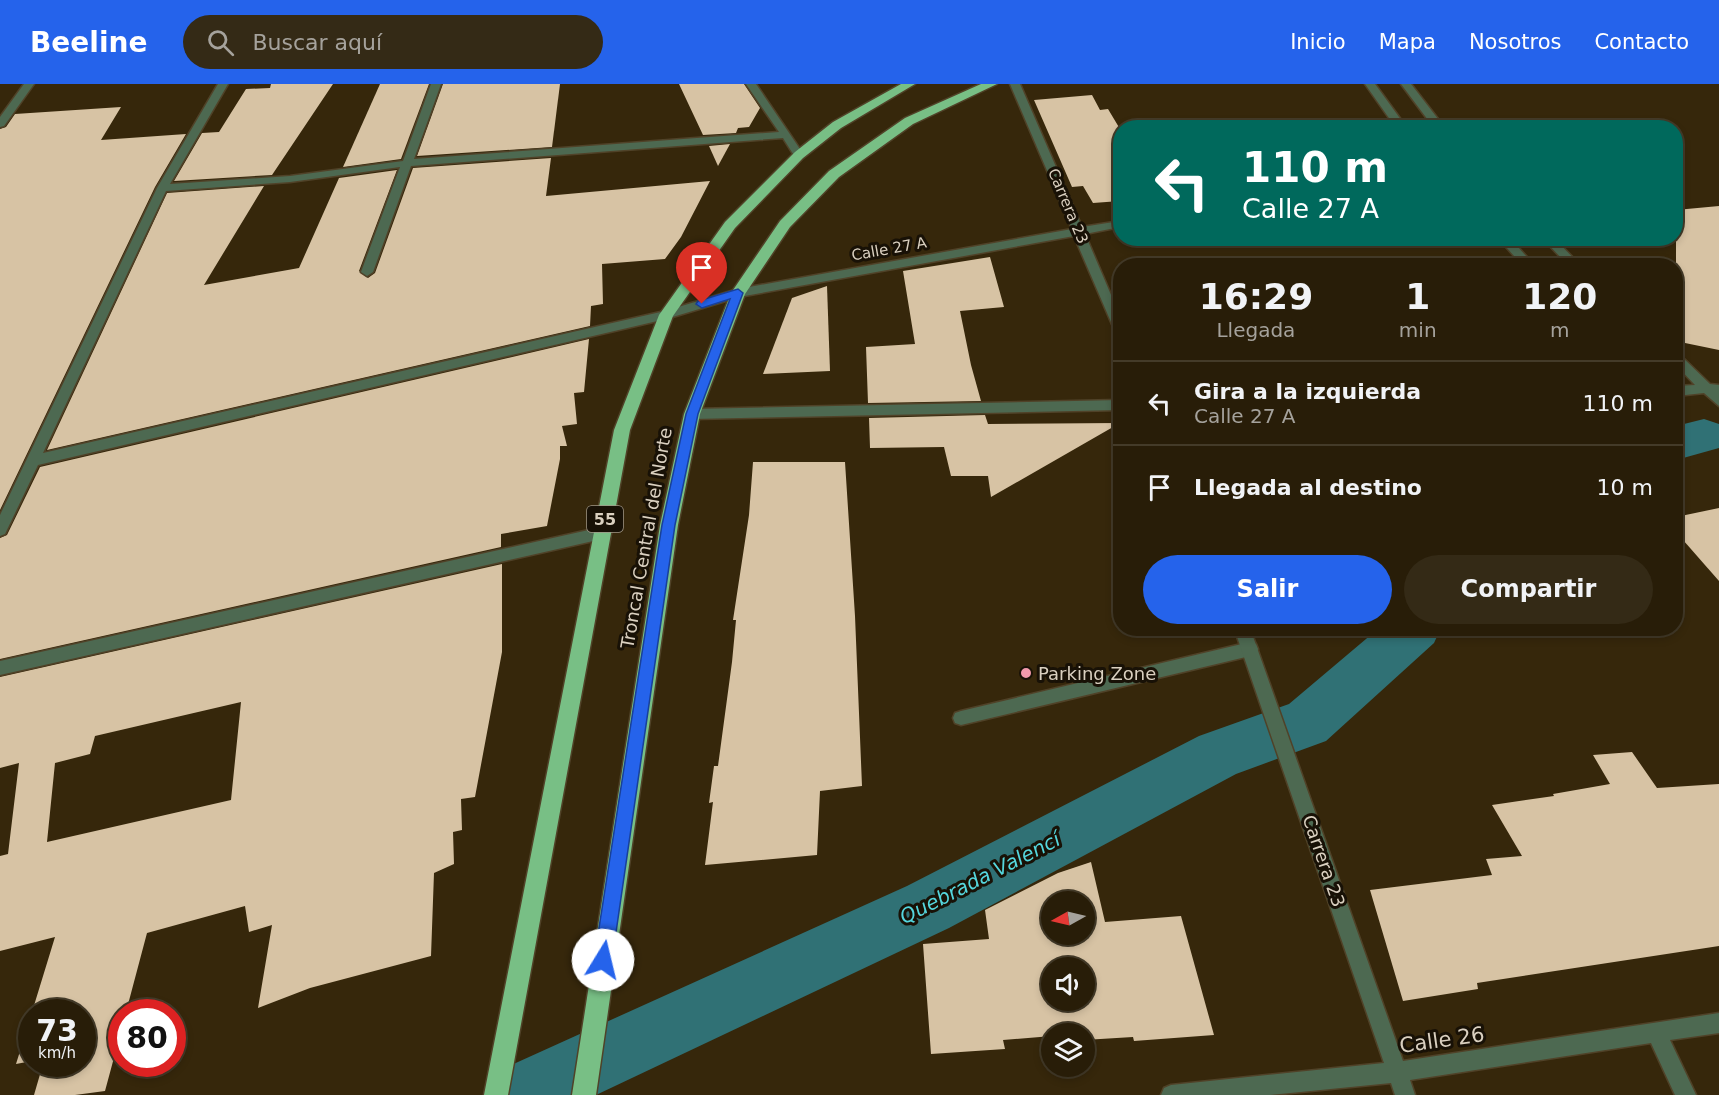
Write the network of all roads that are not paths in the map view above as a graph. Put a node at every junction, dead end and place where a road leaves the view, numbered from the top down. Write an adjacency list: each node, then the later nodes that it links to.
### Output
1 (29, 84): 12 (street)
2 (223, 84): 16 (street)
3 (436, 84): 15 (street)
4 (751, 84): 13 (street)
5 (909, 84): 14 (highway, 55)
6 (991, 84): 24 (highway, Troncal Central del Norte)
7 (1015, 84): 18 (street, Carrera 23)
8 (1370, 84): 10 (street)
9 (1406, 84): 11 (street)
10 (1396, 120)
11 (1434, 120)
12 (0, 124)
13 (785, 135): 14 (street); 15 (street)
14 (799, 155): 26 (highway, 55)
15 (408, 163): 16 (street); 23 (street)
16 (162, 188): 33 (street)
17 (1113, 225): 18 (street, Calle 27 A)
18 (1080, 232): 24 (street, Calle 27 A); 25 (street, Carrera 23)
19 (1511, 246): 21 (street)
20 (1555, 246): 22 (street)
21 (1522, 258)
22 (1568, 258)
23 (367, 272)
24 (738, 293): 26 (street, Calle 27 A); 32 (highway, Troncal Central del Norte)
25 (1113, 312)
26 (666, 315): 33 (street, Calle 27 A); 35 (highway, 55)
27 (1683, 364): 28 (street)
28 (1713, 388): 29 (street); 30 (street)
29 (1683, 390)
30 (1719, 401)
31 (1113, 405): 32 (street)
32 (692, 414): 44 (highway, Troncal Central del Norte)
33 (32, 461): 34 (street)
34 (0, 530)
35 (602, 533): 38 (street); 43 (highway, 55)
36 (1245, 636): 37 (street, Carrera 23)
37 (1250, 649): 39 (street); 42 (street, Carrera 23)
38 (0, 668)
39 (961, 718)
40 (1719, 1023): 41 (street, Calle 26)
41 (1656, 1033): 42 (street, Calle 26); 47 (street)
42 (1397, 1071): 45 (street, Calle 26); 46 (street, Carrera 23)
43 (496, 1095)
44 (584, 1095)
45 (1171, 1095)
46 (1405, 1095)
47 (1686, 1095)

